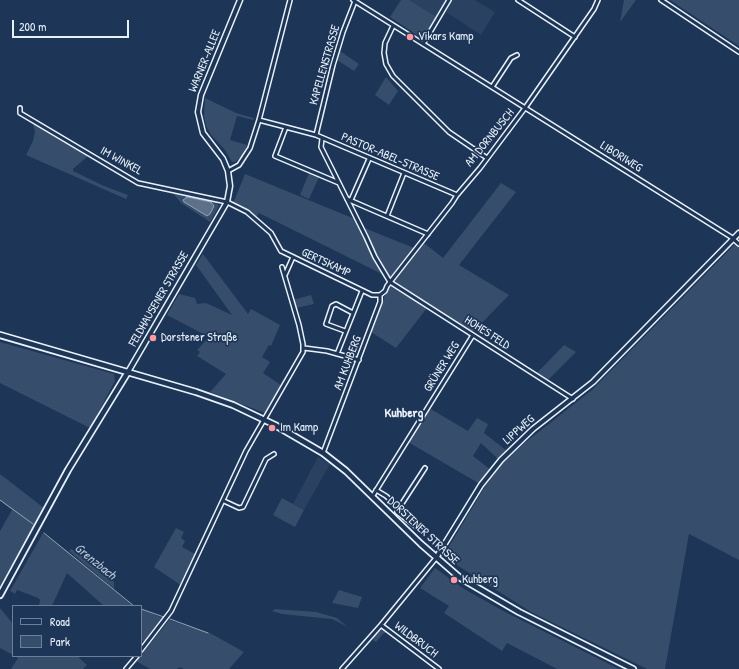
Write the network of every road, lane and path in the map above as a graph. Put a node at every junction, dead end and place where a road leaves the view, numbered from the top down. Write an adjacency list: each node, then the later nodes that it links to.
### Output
1 (240, 0): 22 (street, WARNER-ALLEE)
2 (290, 0): 16 (street)
3 (354, 0): 8 (street, LIBORIWEG); 18 (street, KAPELLENSTRASSE)
4 (449, 0): 10 (street)
5 (518, 0): 9 (street)
6 (598, 0): 9 (street, AM DORNBUSCH)
7 (661, 0): 11 (street)
8 (393, 26): 10 (street, LIBORIWEG); 21 (street)
9 (575, 37): 15 (street, AM DORNBUSCH)
10 (423, 44): 13 (street, LIBORIWEG)
11 (739, 52)
12 (517, 55): 13 (street)
13 (492, 87): 15 (street, LIBORIWEG)
14 (20, 108): 27 (street, IM WINKEL)
15 (526, 108): 21 (street, AM DORNBUSCH); 31 (street, LIBORIWEG)
16 (259, 120): 17 (street, PASTOR-ABEL-STRASSE); 22 (street)
17 (286, 127): 18 (street, PASTOR-ABEL-STRASSE); 24 (street)
18 (316, 135): 19 (street, PASTOR-ABEL-STRASSE)
19 (322, 139): 20 (street, PASTOR-ABEL-STRASSE); 24 (street)
20 (369, 158): 23 (street, PASTOR-ABEL-STRASSE); 26 (street)
21 (487, 158): 25 (street, AM DORNBUSCH)
22 (228, 171): 27 (street, FELDHAUSENER STRASSE)
23 (404, 173): 25 (street, PASTOR-ABEL-STRASSE); 28 (street)
24 (339, 183): 26 (street)
25 (457, 195): 30 (street, AM DORNBUSCH)
26 (349, 200): 28 (street); 38 (street)
27 (227, 202): 33 (street); 48 (street, FELDHAUSENER STRASSE)
28 (387, 216): 30 (street)
29 (739, 233): 31 (street, LIPPWEG)
30 (428, 234): 38 (street, AM DORNBUSCH)
31 (734, 240): 32 (street, LIBORIWEG); 49 (street, LIPPWEG)
32 (739, 244)
33 (281, 251): 34 (street); 35 (street, GERTSKAMP)
34 (279, 256)
35 (293, 257): 37 (street); 39 (street, GERTSKAMP)
36 (282, 267): 37 (street)
37 (285, 275): 45 (street)
38 (390, 282): 40 (street, AM KUHBERG); 44 (street, HOHES FELD)
39 (362, 290): 40 (street, GERTSKAMP); 41 (street)
40 (380, 295): 47 (street, AM KUHBERG)
41 (354, 312): 42 (street); 42 (street)
42 (345, 331): 46 (street)
43 (0, 335): 48 (main road, DORSTENER STRASSE)
44 (473, 335): 49 (street, HOHES FELD); 54 (street, GRÜNER WEG)
45 (304, 348): 46 (street); 50 (street)
46 (337, 354): 47 (street)
47 (359, 360): 51 (street, AM KUHBERG)
48 (128, 372): 50 (main road, DORSTENER STRASSE); 60 (main road, FELDHAUSENER STRASSE)
49 (573, 399): 59 (street, LIPPWEG)
50 (264, 420): 51 (main road, DORSTENER STRASSE); 56 (street)
51 (323, 453): 55 (main road, DORSTENER STRASSE)
52 (274, 454): 56 (street)
53 (424, 468): 57 (street)
54 (376, 490): 55 (street, GRÜNER WEG); 57 (street)
55 (372, 497): 59 (main road, DORSTENER STRASSE)
56 (224, 501): 62 (street)
57 (399, 508): 58 (street)
58 (419, 529)
59 (436, 558): 61 (street, LIPPWEG); 67 (main road, DORSTENER STRASSE)
60 (0, 595)
61 (381, 625): 65 (street, LIPPWEG); 66 (street, WILDBRUCH)
62 (142, 649)
63 (135, 657): 64 (street)
64 (126, 669)
65 (342, 669)
66 (439, 669)
67 (633, 669)

